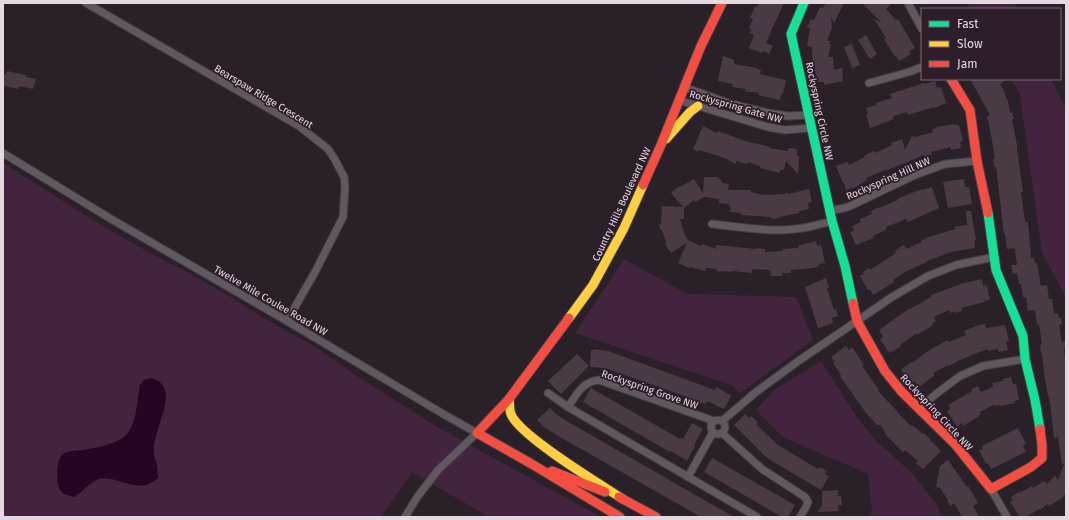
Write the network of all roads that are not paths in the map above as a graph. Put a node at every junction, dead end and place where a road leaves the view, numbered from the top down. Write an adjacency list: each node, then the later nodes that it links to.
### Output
1 (86, 3): 21 (street, Bearspaw Ridge Crescent)
2 (722, 3): 9 (main road, Country Hills Boulevard NW)
3 (804, 3): 12 (main road, Rockyspring Circle NW)
4 (908, 3): 5 (street)
5 (921, 27)
6 (921, 67): 8 (street)
7 (952, 80): 16 (main road)
8 (869, 82)
9 (684, 87): 10 (main road, Country Hills Boulevard NW); 12 (street, Rockyspring Gate NW)
10 (678, 100): 11 (street, Rockyspring Gate NW); 14 (main road, Country Hills Boulevard NW)
11 (698, 106): 13 (street, Rockyspring Gate NW); 14 (main road)
12 (810, 115): 13 (main road, Rockyspring Circle NW)
13 (812, 128): 17 (main road, Rockyspring Circle NW)
14 (661, 145): 25 (main road, Country Hills Boulevard NW)
15 (3, 153): 21 (street, Twelve Mile Coulee Road NW)
16 (977, 161): 17 (street, Rockyspring Hill NW); 20 (main road)
17 (830, 211): 18 (main road, Rockyspring Circle NW)
18 (832, 221): 19 (street); 22 (main road, Rockyspring Circle NW)
19 (712, 224)
20 (994, 257): 22 (street); 23 (main road)
21 (287, 321): 31 (street, Twelve Mile Coulee Road NW)
22 (857, 321): 27 (main road, Rockyspring Circle NW); 29 (street)
23 (1024, 359): 27 (street); 35 (main road)
24 (548, 393): 26 (street)
25 (509, 399): 31 (main road, Country Hills Boulevard NW); 36 (main road)
26 (568, 407): 28 (street, Rockyspring Grove NW); 34 (street)
27 (919, 409): 35 (main road, Rockyspring Circle NW)
28 (714, 421): 29 (street); 30 (street)
29 (722, 421): 32 (street)
30 (713, 432): 32 (street); 34 (street)
31 (477, 433): 33 (main road, Twelve Mile Coulee Road NW); 37 (street)
32 (722, 433): 41 (street)
33 (530, 463): 36 (main road, Twelve Mile Coulee Road NW); 38 (main road, Twelve Mile Coulee Road NW)
34 (688, 477): 40 (street)
35 (991, 489): 42 (street)
36 (623, 499): 39 (main road, Twelve Mile Coulee Road NW)
37 (405, 517)
38 (620, 517)
39 (656, 517)
40 (758, 517)
41 (800, 517)
42 (1007, 517)

